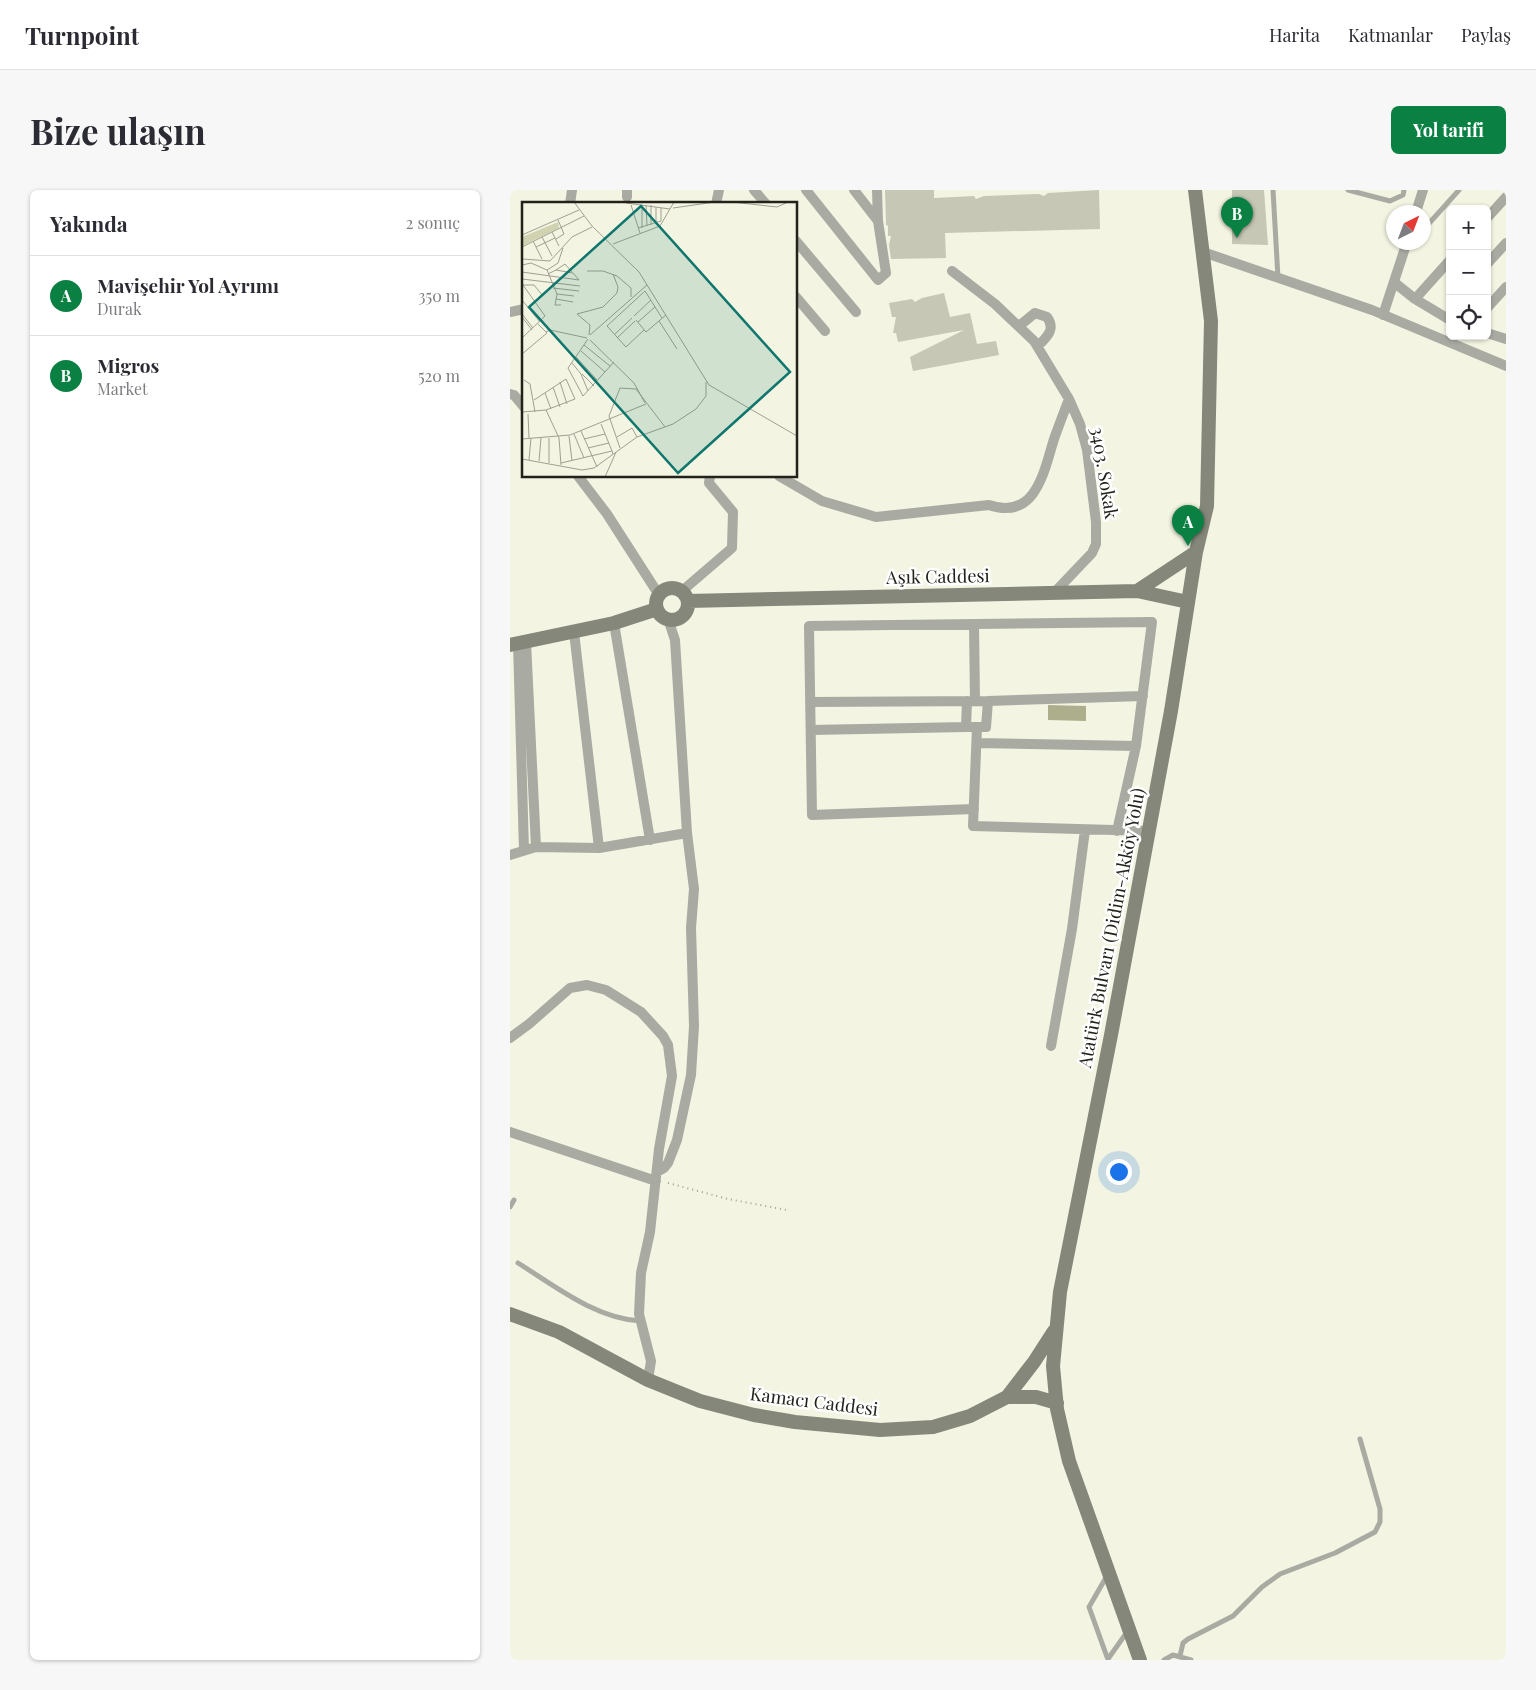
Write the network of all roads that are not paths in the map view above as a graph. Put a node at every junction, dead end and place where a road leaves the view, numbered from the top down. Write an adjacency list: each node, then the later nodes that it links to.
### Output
1 (754, 190): 12 (street)
2 (806, 190): 15 (street)
3 (854, 190): 15 (street)
4 (877, 190): 15 (street)
5 (1195, 190): 20 (main road, Atatürk Bulvarı (Didim-Akköy Yolu))
6 (1273, 190): 24 (lane)
7 (1348, 190): 8 (lane)
8 (1404, 190)
9 (1423, 190): 13 (street)
10 (1460, 190): 16 (lane)
11 (1506, 196): 14 (street)
12 (764, 202)
13 (1418, 205)
14 (1491, 213)
15 (878, 220)
16 (1431, 221)
17 (798, 243): 30 (street)
18 (1506, 243): 21 (street)
19 (1405, 250): 25 (street)
20 (1203, 252): 24 (street); 45 (main road, Atatürk Bulvarı (Didim-Akköy Yolu))
21 (1491, 260)
22 (1446, 264): 27 (street)
23 (952, 272): 33 (street, 3403. Sokak)
24 (1278, 278): 31 (street)
25 (1395, 283): 27 (street); 31 (street)
26 (1506, 287): 29 (street)
27 (1415, 299): 32 (street)
28 (798, 300): 34 (street)
29 (1491, 304)
30 (856, 312)
31 (1383, 315): 38 (street)
32 (1446, 318)
33 (1019, 326): 37 (street, 3403. Sokak); 37 (street)
34 (825, 331)
35 (1491, 334): 36 (street)
36 (1505, 338)
37 (1038, 346): 40 (street, 3403. Sokak)
38 (1506, 366)
39 (510, 394): 41 (street)
40 (1069, 399): 44 (street); 47 (street, 3403. Sokak)
41 (522, 404)
42 (580, 478): 48 (street)
43 (710, 478): 49 (street)
44 (781, 478)
45 (1196, 552): 46 (main road); 50 (main road, Atatürk Bulvarı (Didim-Akköy Yolu))
46 (1137, 591): 47 (main road, Aşık Caddesi); 50 (main road, Aşık Caddesi)
47 (1053, 594): 49 (main road, Aşık Caddesi)
48 (659, 595): 49 (main road, Aşık Caddesi); 51 (main road)
49 (685, 596): 52 (main road)
50 (1188, 602): 69 (main road, Atatürk Bulvarı (Didim-Akköy Yolu))
51 (657, 609): 52 (main road); 53 (main road)
52 (668, 619): 70 (street)
53 (614, 623): 55 (main road); 71 (street)
54 (974, 625): 57 (street); 58 (street); 60 (street)
55 (574, 632): 56 (main road); 73 (street)
56 (518, 643): 72 (street); 74 (street)
57 (1143, 696): 59 (street); 65 (street)
58 (971, 701): 59 (street); 60 (street); 61 (street)
59 (988, 701): 62 (street)
60 (810, 702): 63 (street)
61 (966, 727): 62 (street); 63 (street)
62 (978, 727): 64 (street)
63 (811, 730): 66 (street)
64 (977, 744): 65 (street); 66 (street)
65 (1136, 746): 68 (street)
66 (974, 809): 67 (street)
67 (1085, 830): 68 (street); 77 (street)
68 (1117, 831): 69 (street)
69 (1149, 831): 85 (main road, Atatürk Bulvarı (Didim-Akköy Yolu))
70 (687, 833): 71 (street); 79 (street)
71 (650, 840): 73 (street)
72 (536, 847): 73 (street); 74 (street)
73 (599, 848)
74 (524, 850): 75 (street)
75 (510, 855)
76 (510, 1038): 79 (street)
77 (1051, 1046)
78 (510, 1132): 79 (street)
79 (656, 1176): 84 (street)
80 (514, 1200): 81 (lane)
81 (510, 1207)
82 (518, 1263): 84 (lane)
83 (510, 1314): 86 (main road, Kamacı Caddesi)
84 (641, 1321): 86 (street)
85 (1056, 1328): 87 (main road, Kamacı Caddesi); 88 (main road, Atatürk Bulvarı (Didim-Akköy Yolu))
86 (648, 1380): 87 (main road, Kamacı Caddesi)
87 (1008, 1397): 88 (main road, Kamacı Caddesi)
88 (1057, 1403): 90 (main road, Atatürk Bulvarı (Didim-Akköy Yolu))
89 (1360, 1439): 92 (lane)
90 (1109, 1571): 91 (main road, Atatürk Bulvarı (Didim-Akköy Yolu)); 93 (lane)
91 (1129, 1629): 93 (lane); 94 (main road, Atatürk Bulvarı (Didim-Akköy Yolu))
92 (1180, 1656): 95 (lane); 96 (lane)
93 (1108, 1659)
94 (1140, 1660)
95 (1164, 1660)
96 (1191, 1660)

